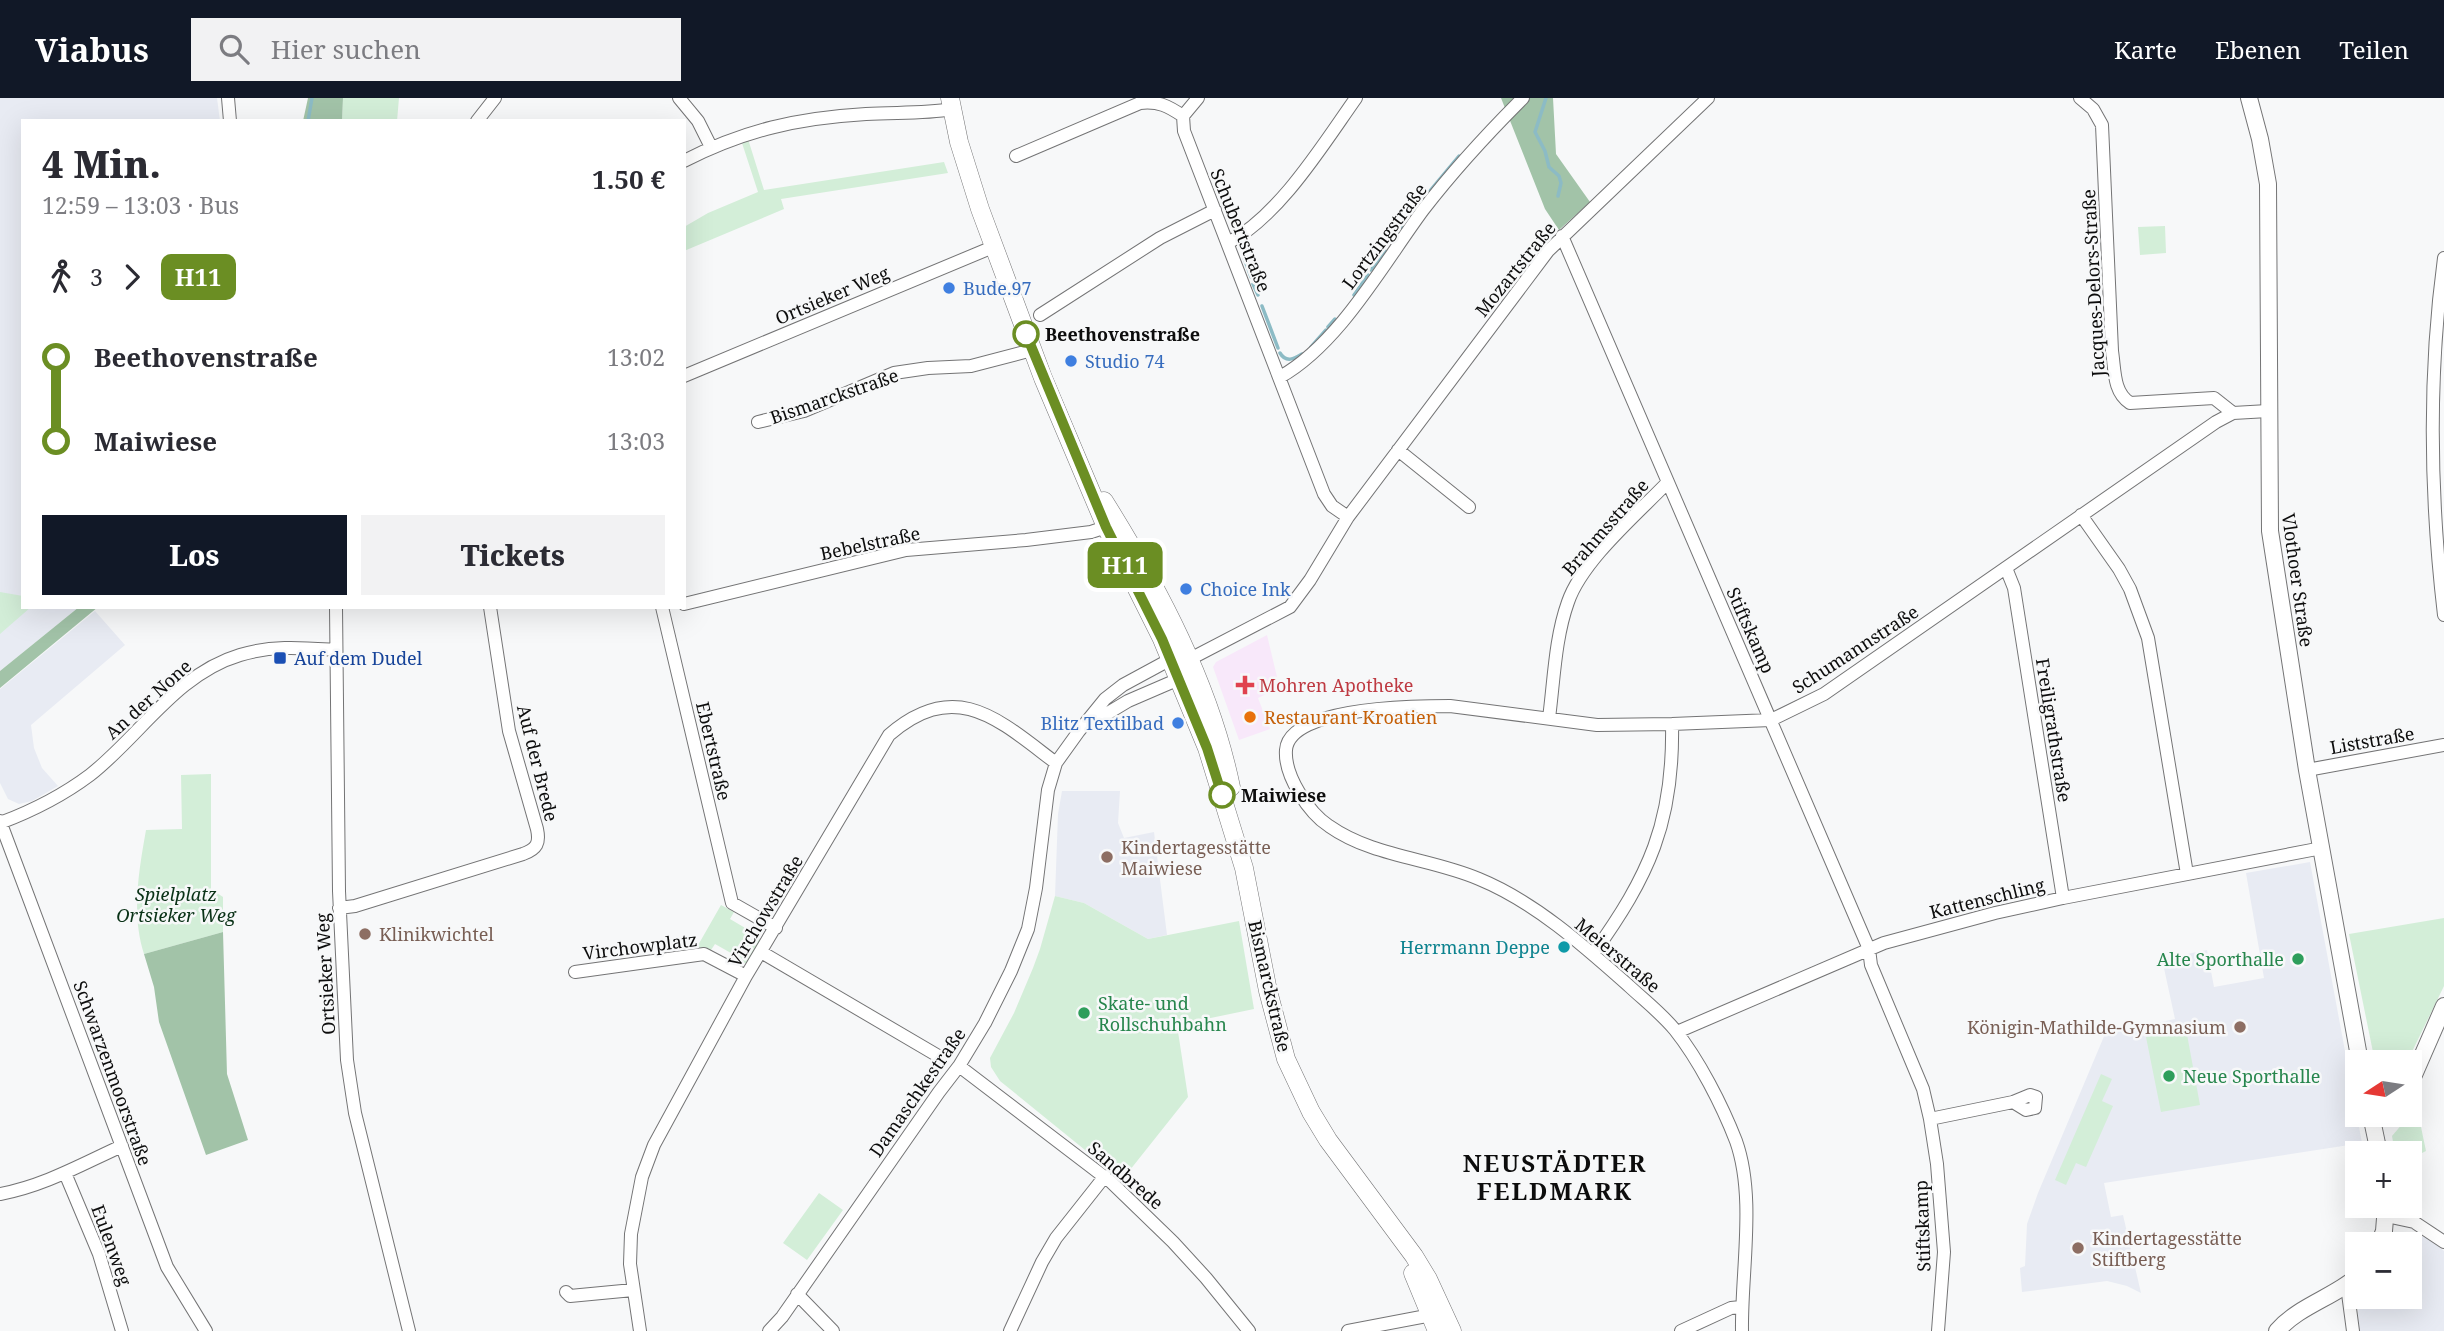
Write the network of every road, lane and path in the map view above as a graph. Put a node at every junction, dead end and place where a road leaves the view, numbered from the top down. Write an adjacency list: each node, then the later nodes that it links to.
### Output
1 (228, 98): 12 (street)
2 (495, 98): 13 (street)
3 (679, 98): 14 (street)
4 (1198, 98): 11 (street)
5 (1356, 98): 19 (street)
6 (1523, 98): 25 (street, Lortzingstraße)
7 (1708, 98): 18 (street, Mozartstraße)
8 (2080, 98): 27 (street, Jacques-Delors-Straße)
9 (2249, 98): 26 (street, Vlothoer Straße)
10 (951, 104): 14 (street); 20 (main road, Bismarckstraße)
11 (1183, 117): 15 (street); 17 (street, Schubertstraße)
12 (230, 119)
13 (479, 119)
14 (711, 147): 16 (street)
15 (1016, 156)
16 (686, 160)
17 (1215, 210): 19 (street, Schubertstraße); 22 (street)
18 (1562, 236): 29 (street, Mozartstraße); 31 (street, Stiftskamp)
19 (1228, 243): 25 (street, Schubertstraße)
20 (993, 247): 23 (main road, Bismarckstraße); 24 (street, Ortsieker Weg)
21 (2444, 258): 41 (street)
22 (1040, 315)
23 (1032, 350): 28 (street, Bismarckstraße); 30 (main road, Bismarckstraße)
24 (686, 375)
25 (1280, 377): 34 (street, Schubertstraße)
26 (2268, 411): 27 (street, Schumannstraße); 53 (street, Vlothoer Straße)
27 (2233, 413): 33 (street, Schumannstraße)
28 (758, 422)
29 (1398, 450): 32 (street); 34 (street, Mozartstraße)
30 (1080, 462): 35 (main road, Bismarckstraße); 44 (main road, Bismarckstraße)
31 (1667, 483): 46 (street, Brahmsstraße); 47 (street, Stiftskamp)
32 (1469, 508)
33 (2081, 515): 36 (street, Schumannstraße); 57 (street)
34 (1348, 517): 44 (street, Mozartstraße)
35 (1106, 527): 37 (street, Bebelstraße); 43 (main road, Bismarckstraße)
36 (2006, 568): 47 (street, Schumannstraße); 58 (street, Freiligrathstraße)
37 (686, 604)
38 (335, 609): 42 (street, Ortsieker Weg)
39 (490, 609): 59 (street, Auf der Brede)
40 (664, 609): 60 (street, Ebertstraße)
41 (2444, 615)
42 (336, 650): 54 (street, An der None); 59 (street, Ortsieker Weg)
43 (1171, 659): 44 (street, Mozartstraße); 45 (main road, Bismarckstraße); 49 (street, Damaschkestraße)
44 (1190, 659): 45 (street); 56 (main road, Bismarckstraße)
45 (1179, 679): 49 (street, Damaschkestraße); 56 (main road, Bismarckstraße)
46 (1549, 718): 48 (street, Schumannstraße); 51 (street, Schumannstraße)
47 (1771, 720): 48 (street, Schumannstraße); 61 (street, Stiftskamp)
48 (1672, 724): 63 (street)
49 (1079, 731): 52 (street, Damaschkestraße)
50 (2444, 745): 53 (street, Liststraße)
51 (1286, 747): 63 (street, Meierstraße)
52 (1056, 763): 60 (street, Virchowstraße); 71 (street, Damaschkestraße)
53 (2307, 770): 55 (street, Vlothoer Straße)
54 (0, 822): 74 (street, Schwarzenmoorstraße)
55 (2322, 848): 57 (street, Kattenschling); 68 (street, Vlothoer Straße)
56 (1244, 867): 86 (main road, Bismarckstraße)
57 (2188, 874): 58 (street, Kattenschling)
58 (2063, 898): 61 (street, Kattenschling)
59 (339, 908): 89 (street, Ortsieker Weg)
60 (776, 928): 62 (street, Virchowstraße)
61 (1869, 949): 67 (street, Kattenschling); 73 (street, Stiftskamp)
62 (761, 952): 65 (street, Virchowstraße); 70 (street)
63 (1593, 954): 67 (street, Meierstraße)
64 (575, 972): 65 (street, Virchowplatz)
65 (746, 976): 81 (street, Virchowstraße)
66 (2444, 1006): 69 (street)
67 (1677, 1032): 84 (street, Meierstraße)
68 (2358, 1050)
69 (2422, 1056)
70 (940, 1057)
71 (959, 1066): 76 (street, Sandbrede); 83 (street, Damaschkestraße)
72 (2013, 1102): 73 (street)
73 (1930, 1119): 99 (street, Stiftskamp)
74 (122, 1146): 75 (street); 88 (street, Schwarzenmoorstraße)
75 (65, 1173): 77 (street); 87 (street, Eulenweg)
76 (1105, 1176): 93 (street); 94 (street, Sandbrede)
77 (0, 1194)
78 (2404, 1218): 79 (street)
79 (2444, 1242)
80 (2345, 1285): 100 (street)
81 (633, 1290): 82 (street); 90 (street, Virchowstraße)
82 (566, 1292)
83 (797, 1294): 91 (street, Damaschkestraße); 92 (street)
84 (1741, 1307): 97 (street); 98 (street, Meierstraße)
85 (2353, 1309): 101 (street)
86 (1437, 1319): 95 (street); 96 (main road, Bismarckstraße)
87 (122, 1331)
88 (206, 1331)
89 (409, 1331)
90 (640, 1331)
91 (769, 1331)
92 (833, 1331)
93 (1010, 1331)
94 (1249, 1331)
95 (1348, 1331)
96 (1452, 1331)
97 (1681, 1331)
98 (1742, 1331)
99 (1938, 1331)
100 (2277, 1331)
101 (2353, 1331)

